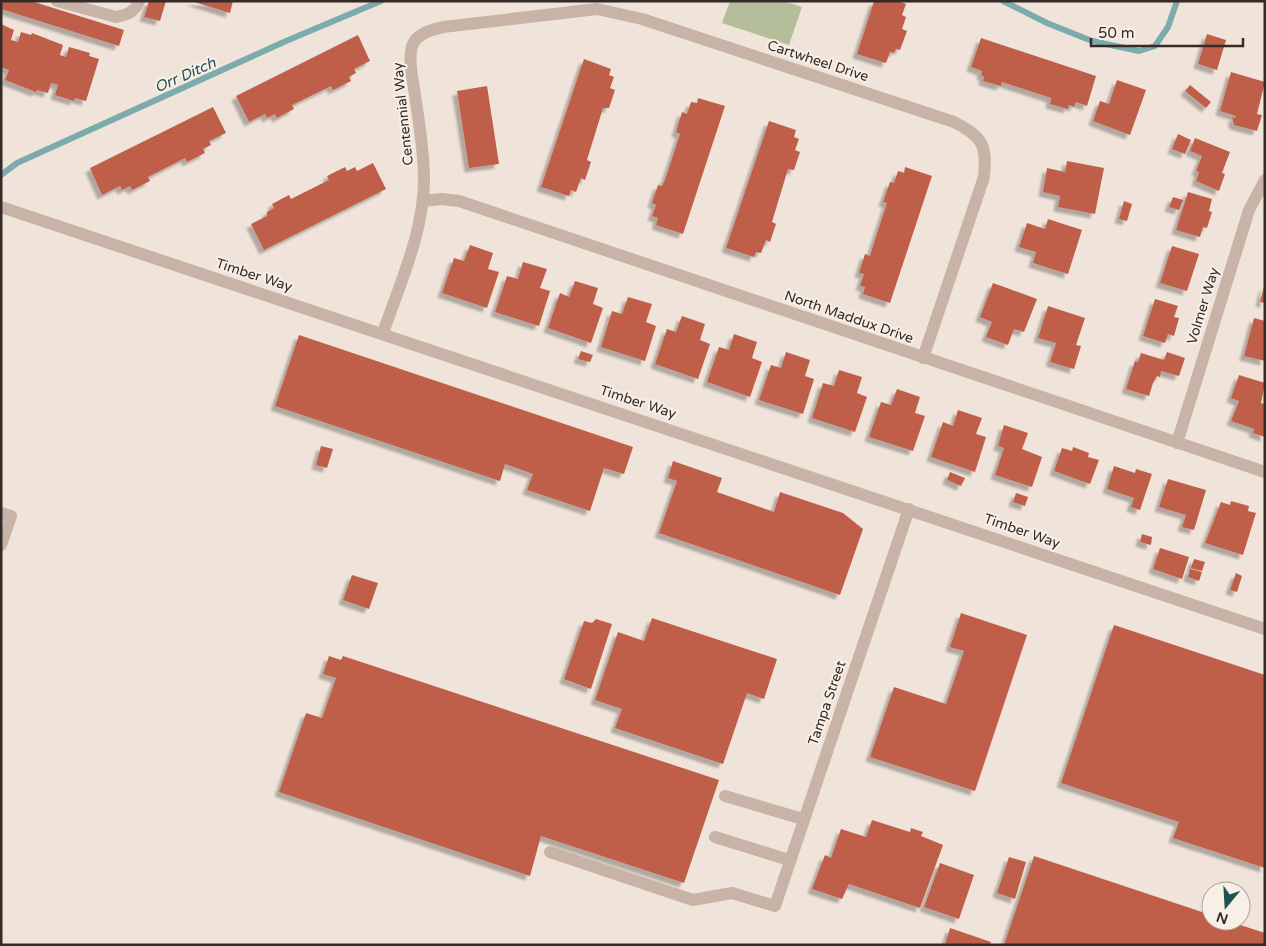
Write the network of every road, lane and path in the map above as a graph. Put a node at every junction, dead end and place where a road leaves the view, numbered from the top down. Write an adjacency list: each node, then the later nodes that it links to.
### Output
1 (57, 1): 2 (street)
2 (138, 1)
3 (417, 37): 5 (street, Centennial Way); 8 (street, Cartwheel Drive)
4 (1265, 180): 9 (street, Volmer Way)
5 (423, 202): 7 (street, Centennial Way); 8 (street, North Maddux Drive)
6 (1, 207): 7 (street, Timber Way)
7 (383, 333): 11 (street, Timber Way)
8 (923, 358): 9 (street, North Maddux Drive)
9 (1177, 443): 10 (street, North Maddux Drive)
10 (1265, 472)
11 (909, 509): 14 (street, Timber Way); 16 (street, Tampa Street)
12 (1, 513): 13 (street)
13 (1, 545)
14 (1265, 629)
15 (725, 796): 16 (street)
16 (803, 819): 19 (street, Tampa Street)
17 (716, 837): 19 (street)
18 (550, 852): 19 (street, Tampa Street)
19 (789, 860)

